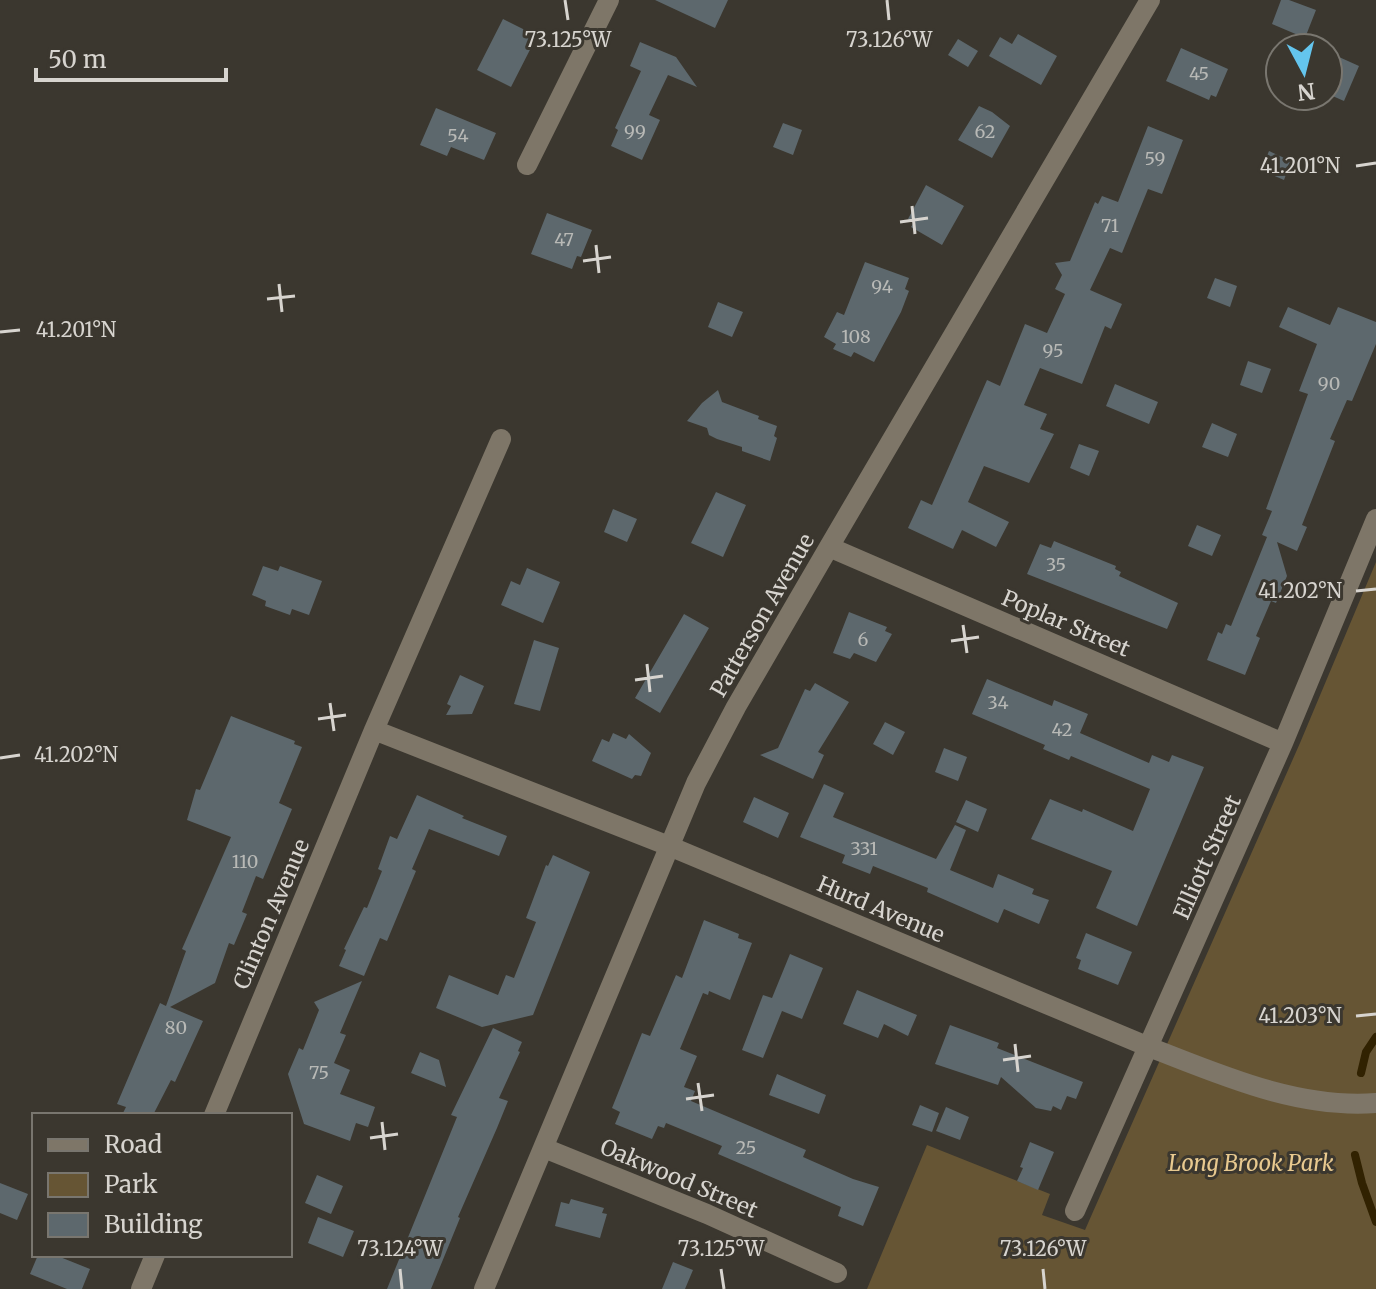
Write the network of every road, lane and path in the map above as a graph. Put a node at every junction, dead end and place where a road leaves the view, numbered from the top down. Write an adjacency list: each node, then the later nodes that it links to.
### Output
1 (609, 0): 3 (street)
2 (1150, 0): 6 (street, Patterson Avenue)
3 (527, 165)
4 (501, 439): 7 (street, Clinton Avenue)
5 (1376, 519): 8 (street, Elliott Street)
6 (829, 547): 8 (street, Poplar Street); 9 (street, Patterson Avenue)
7 (374, 730): 9 (street, Hurd Avenue); 12 (street, Clinton Avenue)
8 (1283, 743): 10 (street, Elliott Street)
9 (669, 846): 10 (street, Hurd Avenue); 13 (street, Patterson Avenue)
10 (1149, 1047): 11 (street, Hurd Avenue); 14 (street, Elliott Street)
11 (1376, 1103)
12 (215, 1113)
13 (544, 1148): 16 (street, Oakwood Street); 18 (street, Patterson Avenue)
14 (1075, 1211)
15 (154, 1257): 17 (street)
16 (837, 1273)
17 (141, 1289)
18 (484, 1289)

